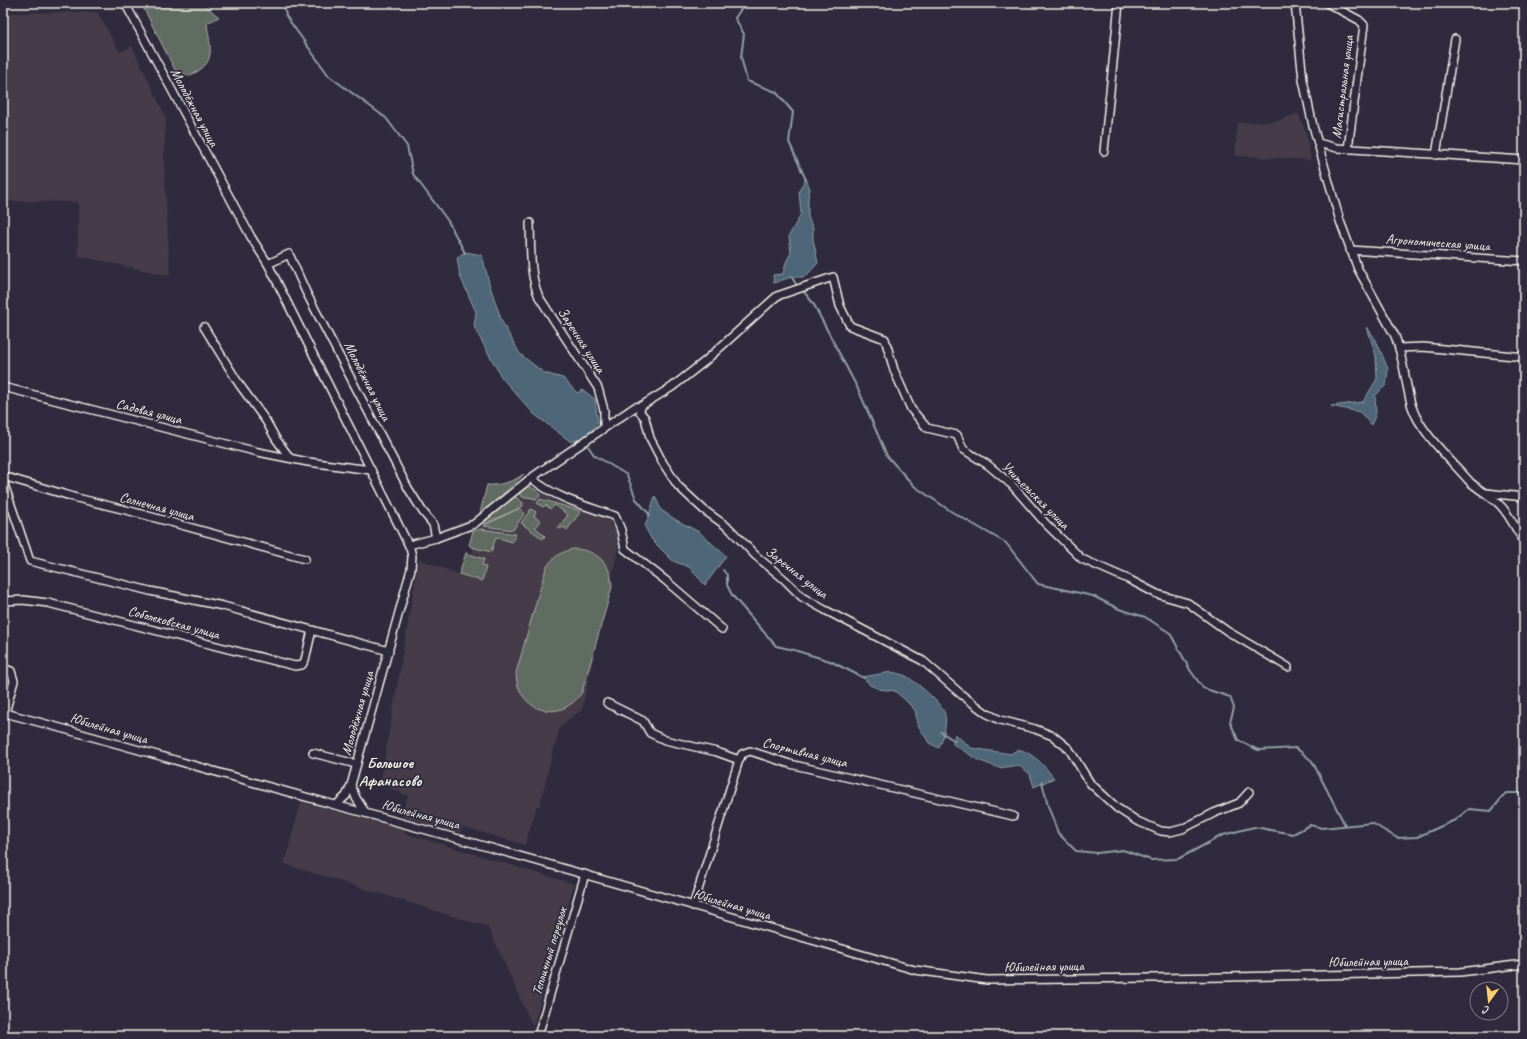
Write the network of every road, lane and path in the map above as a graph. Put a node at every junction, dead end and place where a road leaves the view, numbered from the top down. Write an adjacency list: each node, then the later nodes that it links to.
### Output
1 (125, 3): 14 (street, Молодёжная улица)
2 (1119, 3): 8 (street)
3 (1295, 3): 6 (street)
4 (1327, 3): 7 (street, Магистральная улица)
5 (1455, 39): 9 (street)
6 (1318, 143): 7 (street, Магистральная улица); 12 (street)
7 (1348, 148): 9 (street, Магистральная улица)
8 (1104, 151)
9 (1436, 155): 10 (street, Магистральная улица)
10 (1524, 160)
11 (530, 223): 20 (street, Заречная улица)
12 (1350, 250): 13 (street, Агрономическая улица); 16 (street)
13 (1524, 261)
14 (268, 264): 22 (street, Молодёжная улица); 28 (street, Молодёжная улица)
15 (204, 327): 21 (street)
16 (1399, 348): 17 (street); 26 (street)
17 (1524, 357)
18 (3, 387): 21 (street, Садовая улица)
19 (641, 406): 20 (street); 36 (street, Учительская улица); 43 (street, Заречная улица)
20 (604, 428): 24 (street)
21 (290, 458): 22 (street)
22 (371, 470): 30 (street, Молодёжная улица)
23 (3, 476): 31 (street, Солнечная улица)
24 (531, 478): 28 (street); 33 (street)
25 (3, 481): 34 (street)
26 (1486, 492): 27 (street); 29 (street)
27 (1524, 497)
28 (436, 538): 30 (street)
29 (1524, 542)
30 (409, 545): 35 (street, Молодёжная улица)
31 (305, 559)
32 (3, 601): 34 (street, Соболековская улица)
33 (722, 629)
34 (312, 630): 35 (street)
35 (389, 651): 41 (street, Молодёжная улица)
36 (1288, 667)
37 (3, 668): 44 (street, Юбилейная улица)
38 (607, 703): 40 (street)
39 (313, 753): 41 (street)
40 (739, 760): 46 (street, Спортивная улица); 48 (street)
41 (356, 764): 42 (street, Молодёжная улица)
42 (351, 785): 44 (street, Молодёжная улица); 45 (street)
43 (1249, 792)
44 (336, 805): 45 (street, Юбилейная улица)
45 (365, 812): 47 (street, Юбилейная улица)
46 (1013, 816)
47 (585, 874): 48 (street, Юбилейная улица); 50 (street, Тепличный переулок)
48 (693, 906): 49 (street, Юбилейная улица)
49 (1524, 964)
50 (538, 1036)

